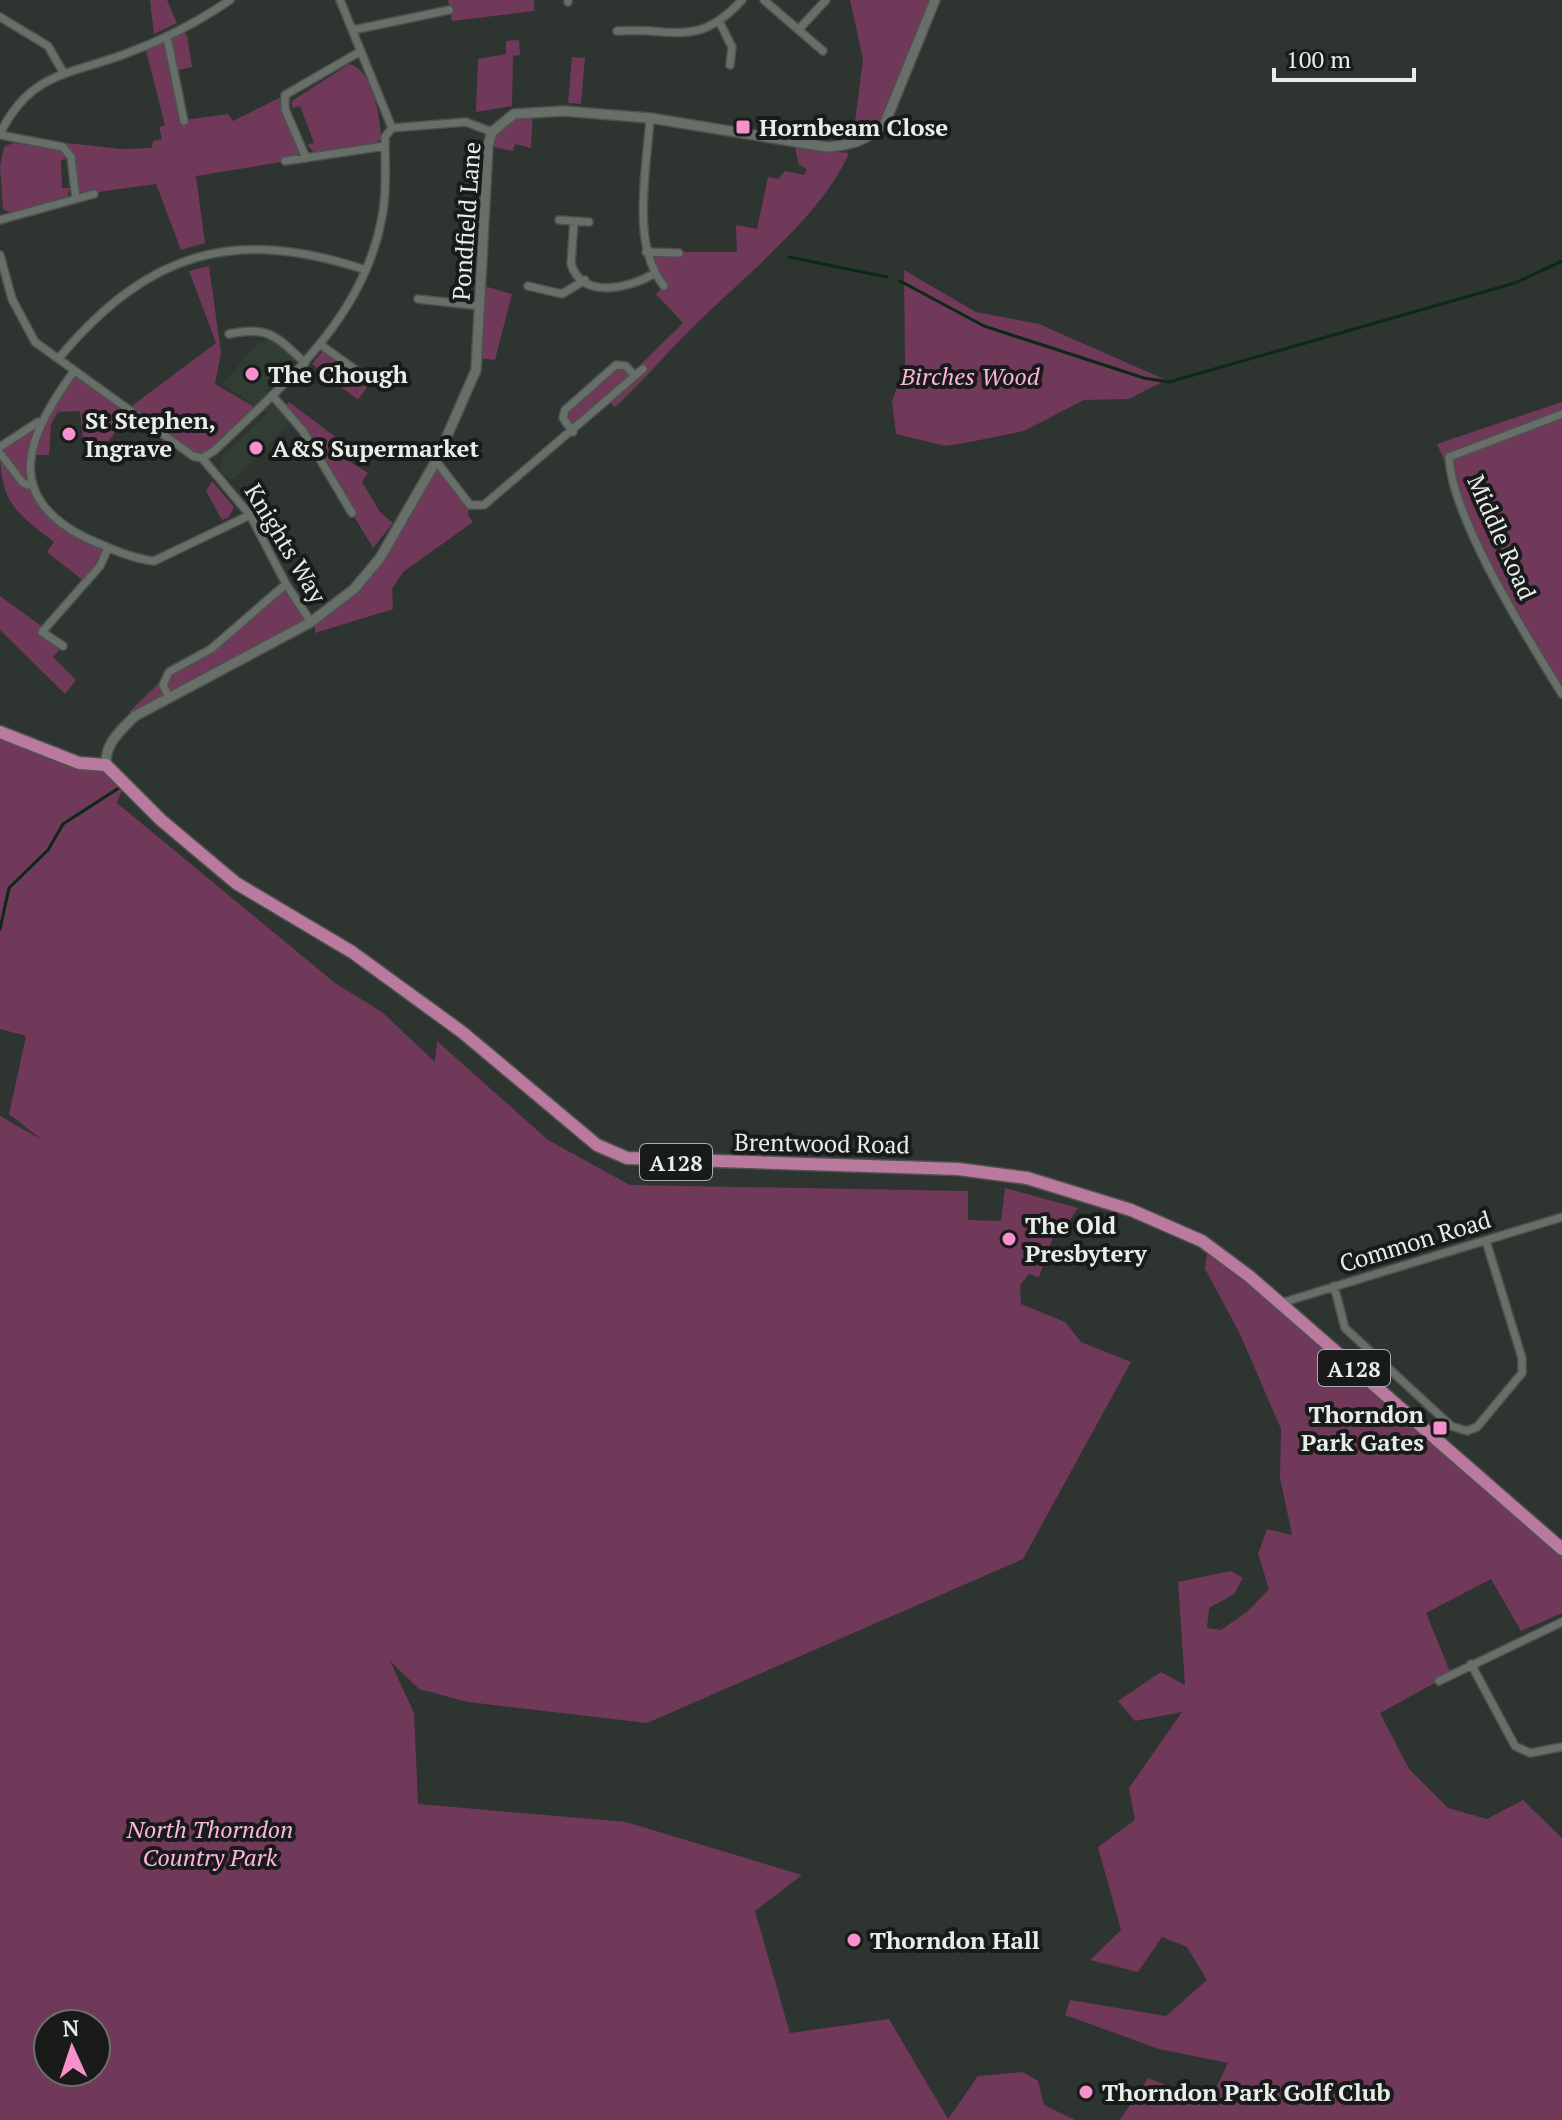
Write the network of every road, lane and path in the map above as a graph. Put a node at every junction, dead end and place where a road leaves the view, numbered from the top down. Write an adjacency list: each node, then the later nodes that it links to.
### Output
1 (230, 0): 13 (street)
2 (340, 0): 11 (street)
3 (742, 0): 9 (street)
4 (764, 0): 10 (street)
5 (826, 0): 10 (street)
6 (935, 0): 18 (street, Pondfield Lane)
7 (449, 10): 11 (street)
8 (0, 17): 17 (street)
9 (720, 23): 12 (street); 16 (street)
10 (799, 29): 15 (street)
11 (353, 30): 14 (street)
12 (617, 31)
13 (167, 37): 17 (street); 20 (street)
14 (361, 51): 21 (street); 25 (street)
15 (823, 51)
16 (730, 65)
17 (63, 72): 19 (street)
18 (650, 118): 22 (street, Pondfield Lane); 33 (street)
19 (3, 119): 23 (street)
20 (184, 121)
21 (392, 128): 22 (street); 24 (street)
22 (492, 132): 42 (street, Pondfield Lane)
23 (0, 135): 28 (street)
24 (385, 146): 25 (street); 36 (street)
25 (306, 158): 26 (street)
26 (285, 161)
27 (94, 194): 28 (street)
28 (76, 199): 29 (street)
29 (0, 220)
30 (559, 220): 31 (street)
31 (574, 221): 32 (street); 38 (street)
32 (589, 222)
33 (646, 252): 34 (street); 37 (street)
34 (679, 253)
35 (0, 255): 45 (street, Knights Way)
36 (366, 270): 44 (street); 45 (street)
37 (654, 274): 38 (street); 40 (street)
38 (585, 280): 39 (street)
39 (528, 286)
40 (664, 286)
41 (418, 299): 42 (street)
42 (480, 306): 57 (street, Pondfield Lane)
43 (229, 334): 46 (street)
44 (321, 345): 46 (street); 50 (street)
45 (59, 358): 48 (street, Knights Way)
46 (305, 363): 51 (street)
47 (643, 369): 49 (street)
48 (74, 371): 53 (street); 56 (street, Knights Way)
49 (635, 376): 54 (street); 54 (street)
50 (371, 381)
51 (272, 395): 56 (street); 59 (street)
52 (1562, 414): 65 (street, Middle Road)
53 (38, 422): 55 (street); 58 (street)
54 (573, 432): 57 (street)
55 (0, 450): 58 (street)
56 (202, 458): 60 (street, Knights Way)
57 (436, 461): 63 (street, Pondfield Lane)
58 (28, 485): 61 (street)
59 (352, 513)
60 (250, 515): 61 (street); 62 (street, Knights Way)
61 (108, 548): 64 (street)
62 (286, 584): 63 (street, Knights Way); 66 (street)
63 (311, 622): 66 (street, Pondfield Lane)
64 (63, 646)
65 (1562, 694)
66 (169, 697): 68 (street, Pondfield Lane)
67 (0, 732): 68 (main road)
68 (106, 765): 72 (main road, Brentwood Road / A128)
69 (1562, 1217): 70 (street, Common Road)
70 (1486, 1241): 71 (street, Common Road); 71 (street)
71 (1334, 1286): 72 (street, Common Road)
72 (1280, 1303): 73 (main road, Brentwood Road / A128)
73 (1560, 1543)
74 (1562, 1622): 75 (street)
75 (1471, 1664): 76 (street); 77 (street)
76 (1439, 1681)
77 (1562, 1747)

